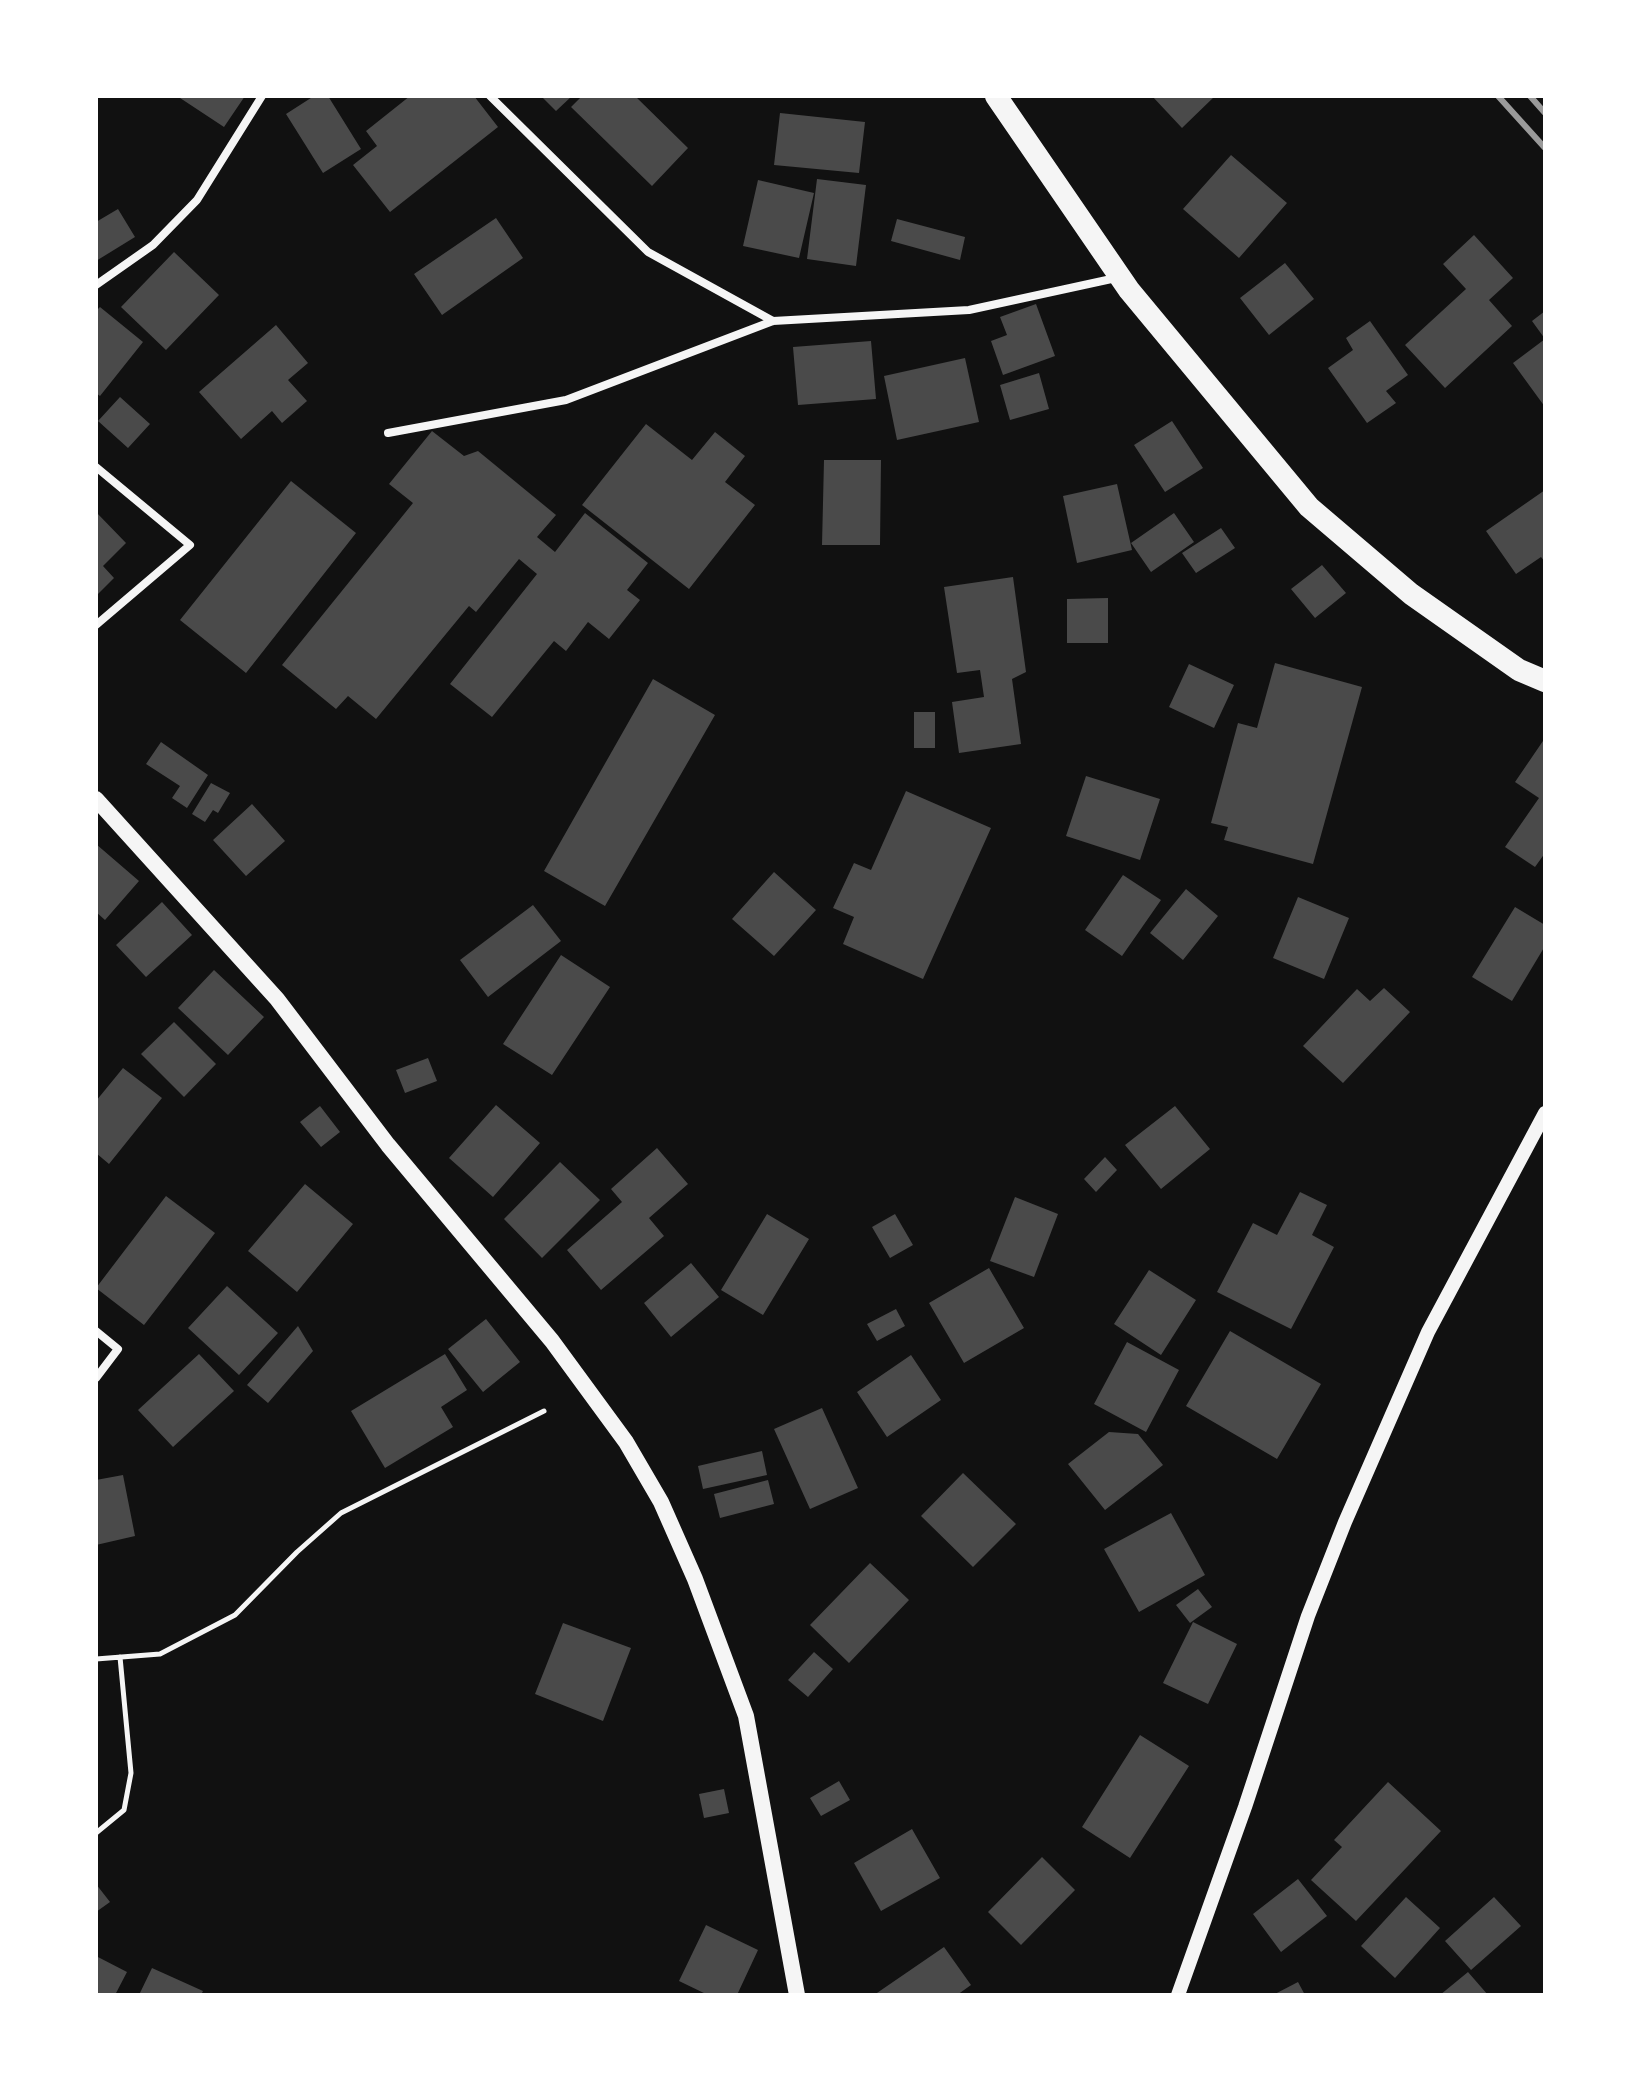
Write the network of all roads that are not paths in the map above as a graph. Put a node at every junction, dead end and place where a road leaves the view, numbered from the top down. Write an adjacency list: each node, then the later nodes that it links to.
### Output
1 (262, 96): 5 (street)
2 (490, 96): 6 (street)
3 (996, 96): 4 (highway)
4 (1121, 277): 6 (street); 10 (highway)
5 (96, 285)
6 (773, 321): 7 (street)
7 (388, 433)
8 (96, 467): 9 (street)
9 (96, 625)
10 (1545, 681)
11 (96, 799): 15 (main road)
12 (1545, 1113): 16 (street)
13 (96, 1331): 14 (street)
14 (96, 1378)
15 (797, 1995)
16 (1178, 1995)

